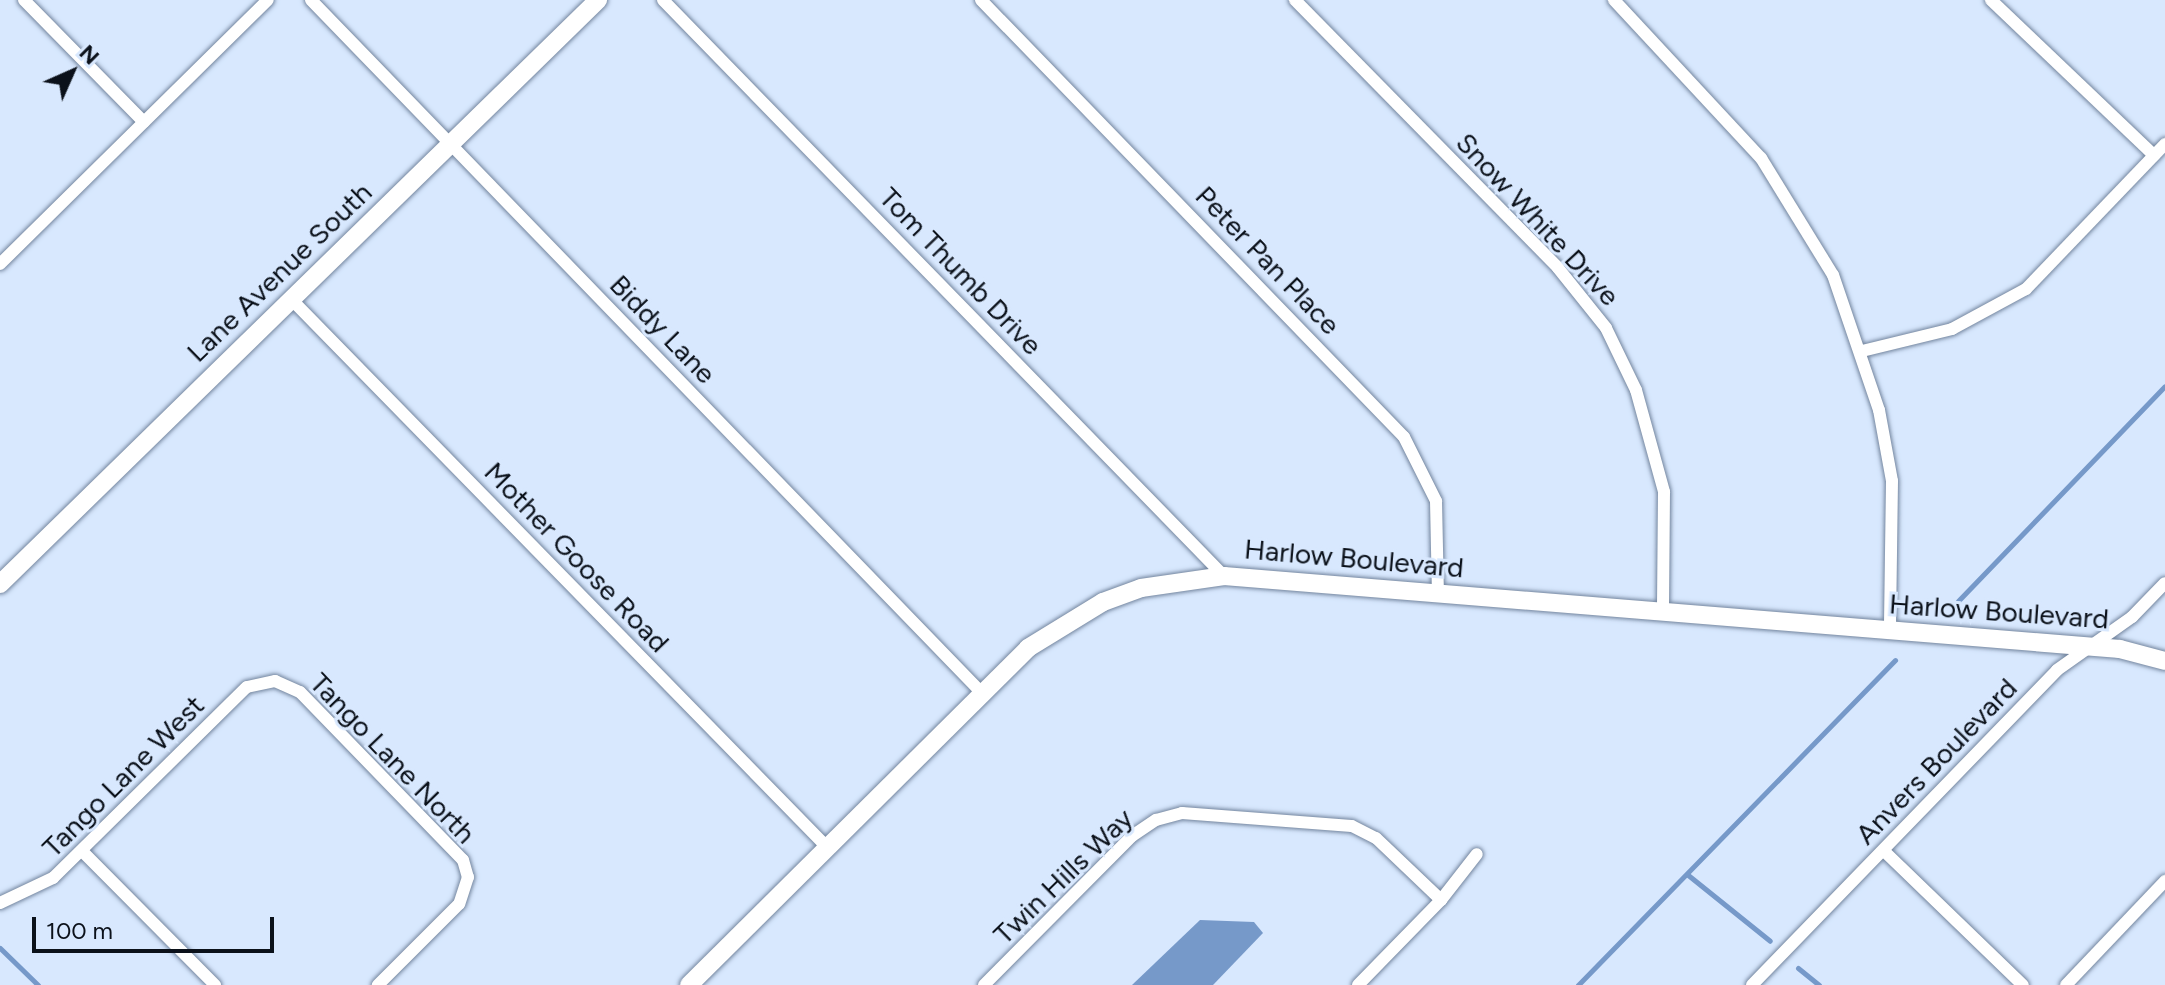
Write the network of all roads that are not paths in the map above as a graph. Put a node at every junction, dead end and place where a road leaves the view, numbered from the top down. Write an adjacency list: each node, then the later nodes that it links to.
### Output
1 (24, 0): 10 (street)
2 (268, 0): 10 (street)
3 (311, 0): 11 (street, Biddy Lane)
4 (598, 0): 11 (street, Lane Avenue South)
5 (663, 0): 17 (street, Tom Thumb Drive)
6 (981, 0): 20 (street, Peter Pan Place)
7 (1295, 0): 21 (street, Snow White Drive)
8 (1614, 0): 16 (street)
9 (1991, 0): 13 (street)
10 (144, 122): 14 (street)
11 (451, 143): 15 (street, Lane Avenue South); 26 (street, Biddy Lane)
12 (2165, 144): 13 (street)
13 (2154, 155): 16 (street)
14 (0, 264)
15 (292, 300): 19 (street, Lane Avenue South); 27 (street, Mother Goose Road)
16 (1862, 351): 22 (street)
17 (1224, 576): 20 (street, Harlow Boulevard); 26 (street, Harlow Boulevard)
18 (2165, 583): 23 (street, Anvers Boulevard)
19 (0, 584)
20 (1438, 593): 21 (street, Harlow Boulevard)
21 (1663, 612): 22 (street, Harlow Boulevard)
22 (1890, 631): 23 (street, Harlow Boulevard)
23 (2090, 646): 24 (street, Harlow Boulevard); 29 (street, Anvers Boulevard)
24 (2165, 661)
25 (275, 681): 28 (street, Tango Lane West); 35 (street, Tango Lane North)
26 (981, 692): 27 (street, Harlow Boulevard)
27 (827, 847): 36 (street, Harlow Boulevard)
28 (82, 851): 33 (street, Tango Lane West); 34 (street)
29 (1884, 851): 39 (street, Anvers Boulevard); 40 (street)
30 (1477, 854): 32 (street)
31 (2165, 881): 41 (street)
32 (1441, 900): 37 (street, Twin Hills Way); 38 (street)
33 (0, 903)
34 (215, 985)
35 (378, 985)
36 (689, 985)
37 (984, 985)
38 (1358, 985)
39 (1752, 985)
40 (2023, 985)
41 (2066, 985)

